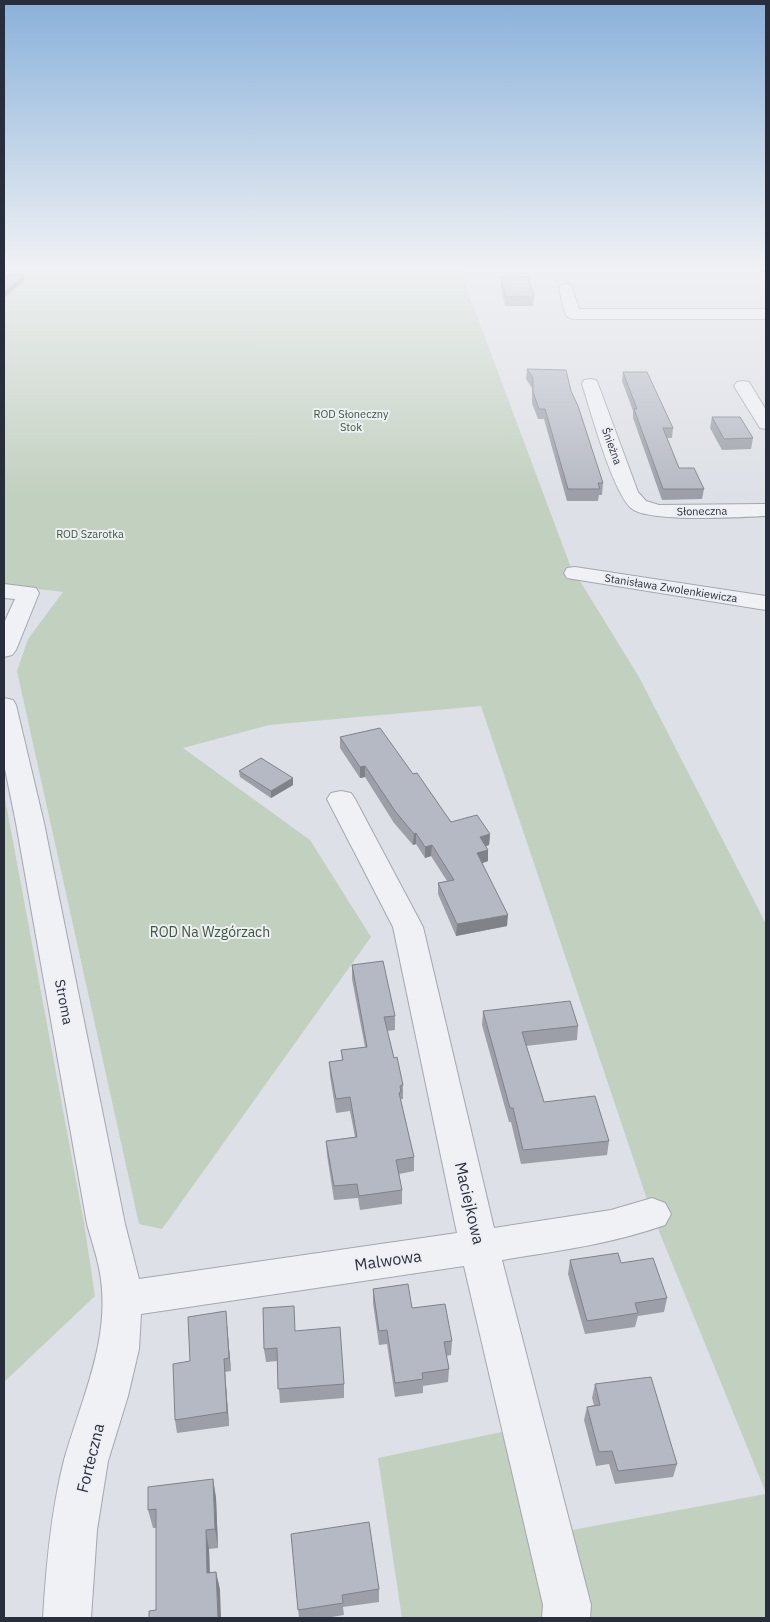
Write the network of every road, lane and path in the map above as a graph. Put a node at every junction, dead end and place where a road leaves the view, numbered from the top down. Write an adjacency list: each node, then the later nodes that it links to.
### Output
1 (590, 384): 4 (street, Śnieżna)
2 (743, 386): 3 (street)
3 (766, 424)
4 (639, 505): 5 (street, Słoneczna)
5 (766, 510)
6 (575, 573): 8 (street, Stanisława Zwolenkiewicza)
7 (4, 591): 9 (street)
8 (766, 603)
9 (4, 650)
10 (4, 705): 14 (street, Stroma)
11 (341, 799): 13 (street, Maciejkowa)
12 (652, 1214): 13 (street, Malwowa)
13 (479, 1247): 14 (street, Malwowa); 16 (street, Maciejkowa)
14 (122, 1299): 15 (street, Forteczna)
15 (67, 1618)
16 (566, 1618)

